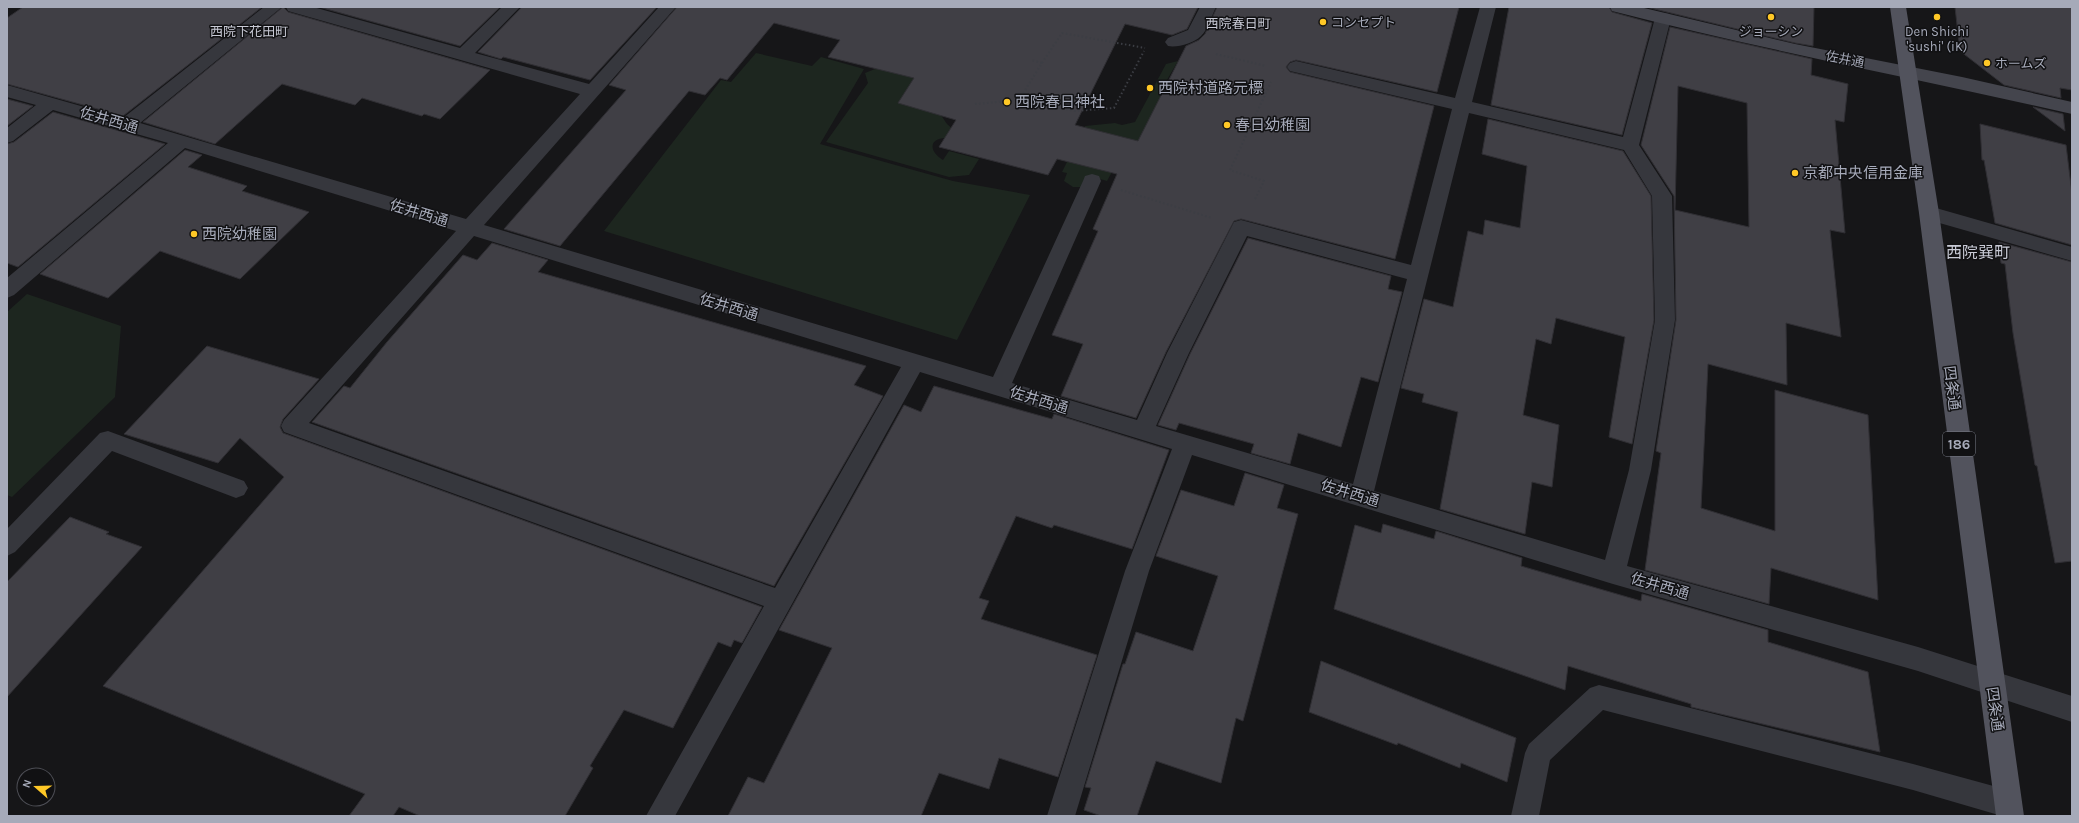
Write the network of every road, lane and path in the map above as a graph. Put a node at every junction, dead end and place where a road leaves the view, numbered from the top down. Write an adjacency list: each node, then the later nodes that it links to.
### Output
1 (274, 7): 23 (street)
2 (294, 7): 11 (street)
3 (512, 7): 11 (street)
4 (668, 7): 17 (street)
5 (1208, 7): 10 (street)
6 (1488, 7): 21 (street)
7 (1618, 7): 9 (street, 佐井通)
8 (1898, 7): 15 (main road, 四条通 / 186)
9 (1663, 18): 15 (street, 佐井通); 26 (street)
10 (1178, 41): 14 (path)
11 (463, 55): 17 (street)
12 (1031, 60): 13 (path)
13 (1042, 63): 18 (path); 18 (path)
14 (1289, 68): 21 (street); 29 (path)
15 (1908, 72): 22 (street, 佐井通); 28 (main road, 四条通 / 186)
16 (7, 91): 19 (street, 佐井西通)
17 (591, 91): 30 (street)
18 (1019, 100): 20 (path)
19 (51, 103): 23 (street, 佐井西通); 24 (street)
20 (975, 104)
21 (1463, 106): 26 (street); 32 (street)
22 (2072, 108)
23 (126, 125): 25 (street, 佐井西通)
24 (7, 137)
25 (182, 141): 30 (street, 佐井西通); 33 (street)
26 (1630, 145): 41 (street)
27 (1092, 181): 29 (path); 35 (street)
28 (1929, 213): 31 (street); 43 (main road, 四条通 / 186)
29 (1241, 226): 32 (street); 36 (street)
30 (468, 228): 34 (street, 佐井西通); 42 (street)
31 (2072, 254)
32 (1419, 275): 39 (street)
33 (7, 290)
34 (914, 363): 35 (street, 佐井西通); 42 (street)
35 (999, 388): 36 (street, 佐井西通)
36 (1142, 432): 37 (street, 佐井西通)
37 (1185, 444): 39 (street, 佐井西通); 47 (street)
38 (236, 488): 40 (street)
39 (1361, 497): 41 (street, 佐井西通)
40 (7, 545)
41 (1613, 573): 43 (street, 佐井西通)
42 (781, 600): 46 (street)
43 (1991, 682): 44 (street, 佐井西通); 45 (main road, 四条通 / 186)
44 (2072, 709)
45 (2009, 810): 48 (street)
46 (660, 816)
47 (1061, 816)
48 (1525, 816)

